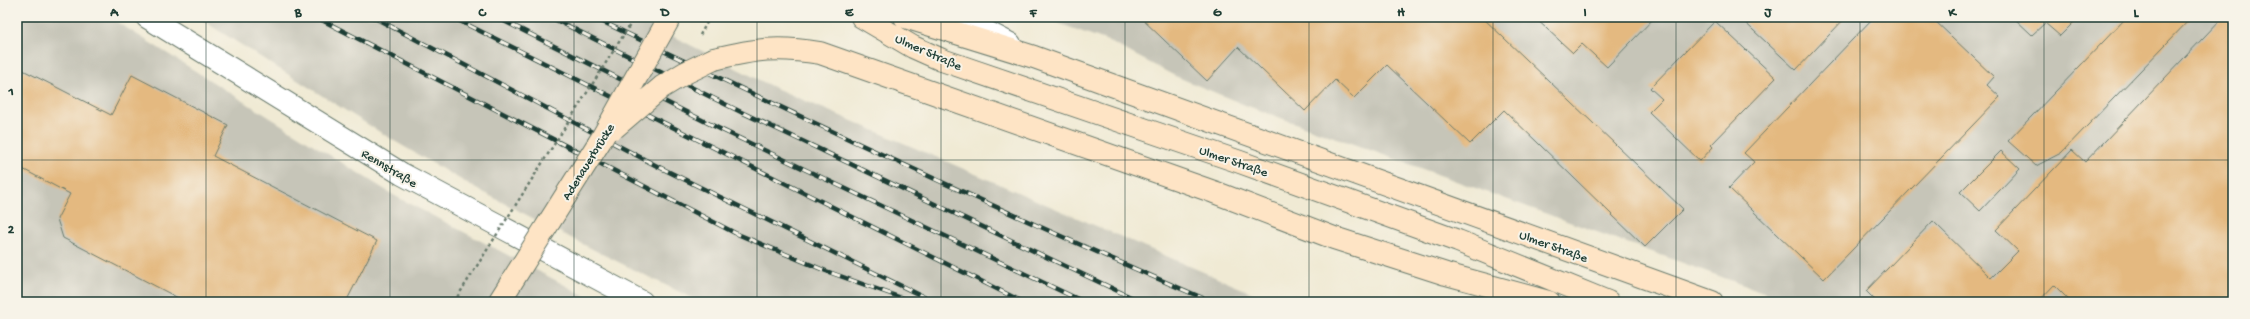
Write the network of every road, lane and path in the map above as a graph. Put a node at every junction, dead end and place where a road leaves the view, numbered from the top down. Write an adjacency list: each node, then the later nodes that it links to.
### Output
1 (147, 17): 11 (street, Rennstraße)
2 (635, 17): 9 (path, bridge)
3 (670, 17): 8 (main road, Adenauerbrücke, bridge)
4 (862, 17): 13 (main road, Ulmer Straße)
5 (905, 17): 7 (main road, Ulmer Straße)
6 (966, 17): 7 (street, Ulmer Straße)
7 (1034, 57): 14 (main road, Ulmer Straße)
8 (602, 138): 10 (main road, Adenauerbrücke, bridge); 12 (main road, bridge)
9 (454, 302)
10 (499, 302)
11 (642, 302)
12 (1549, 302)
13 (1608, 302)
14 (1712, 302)

